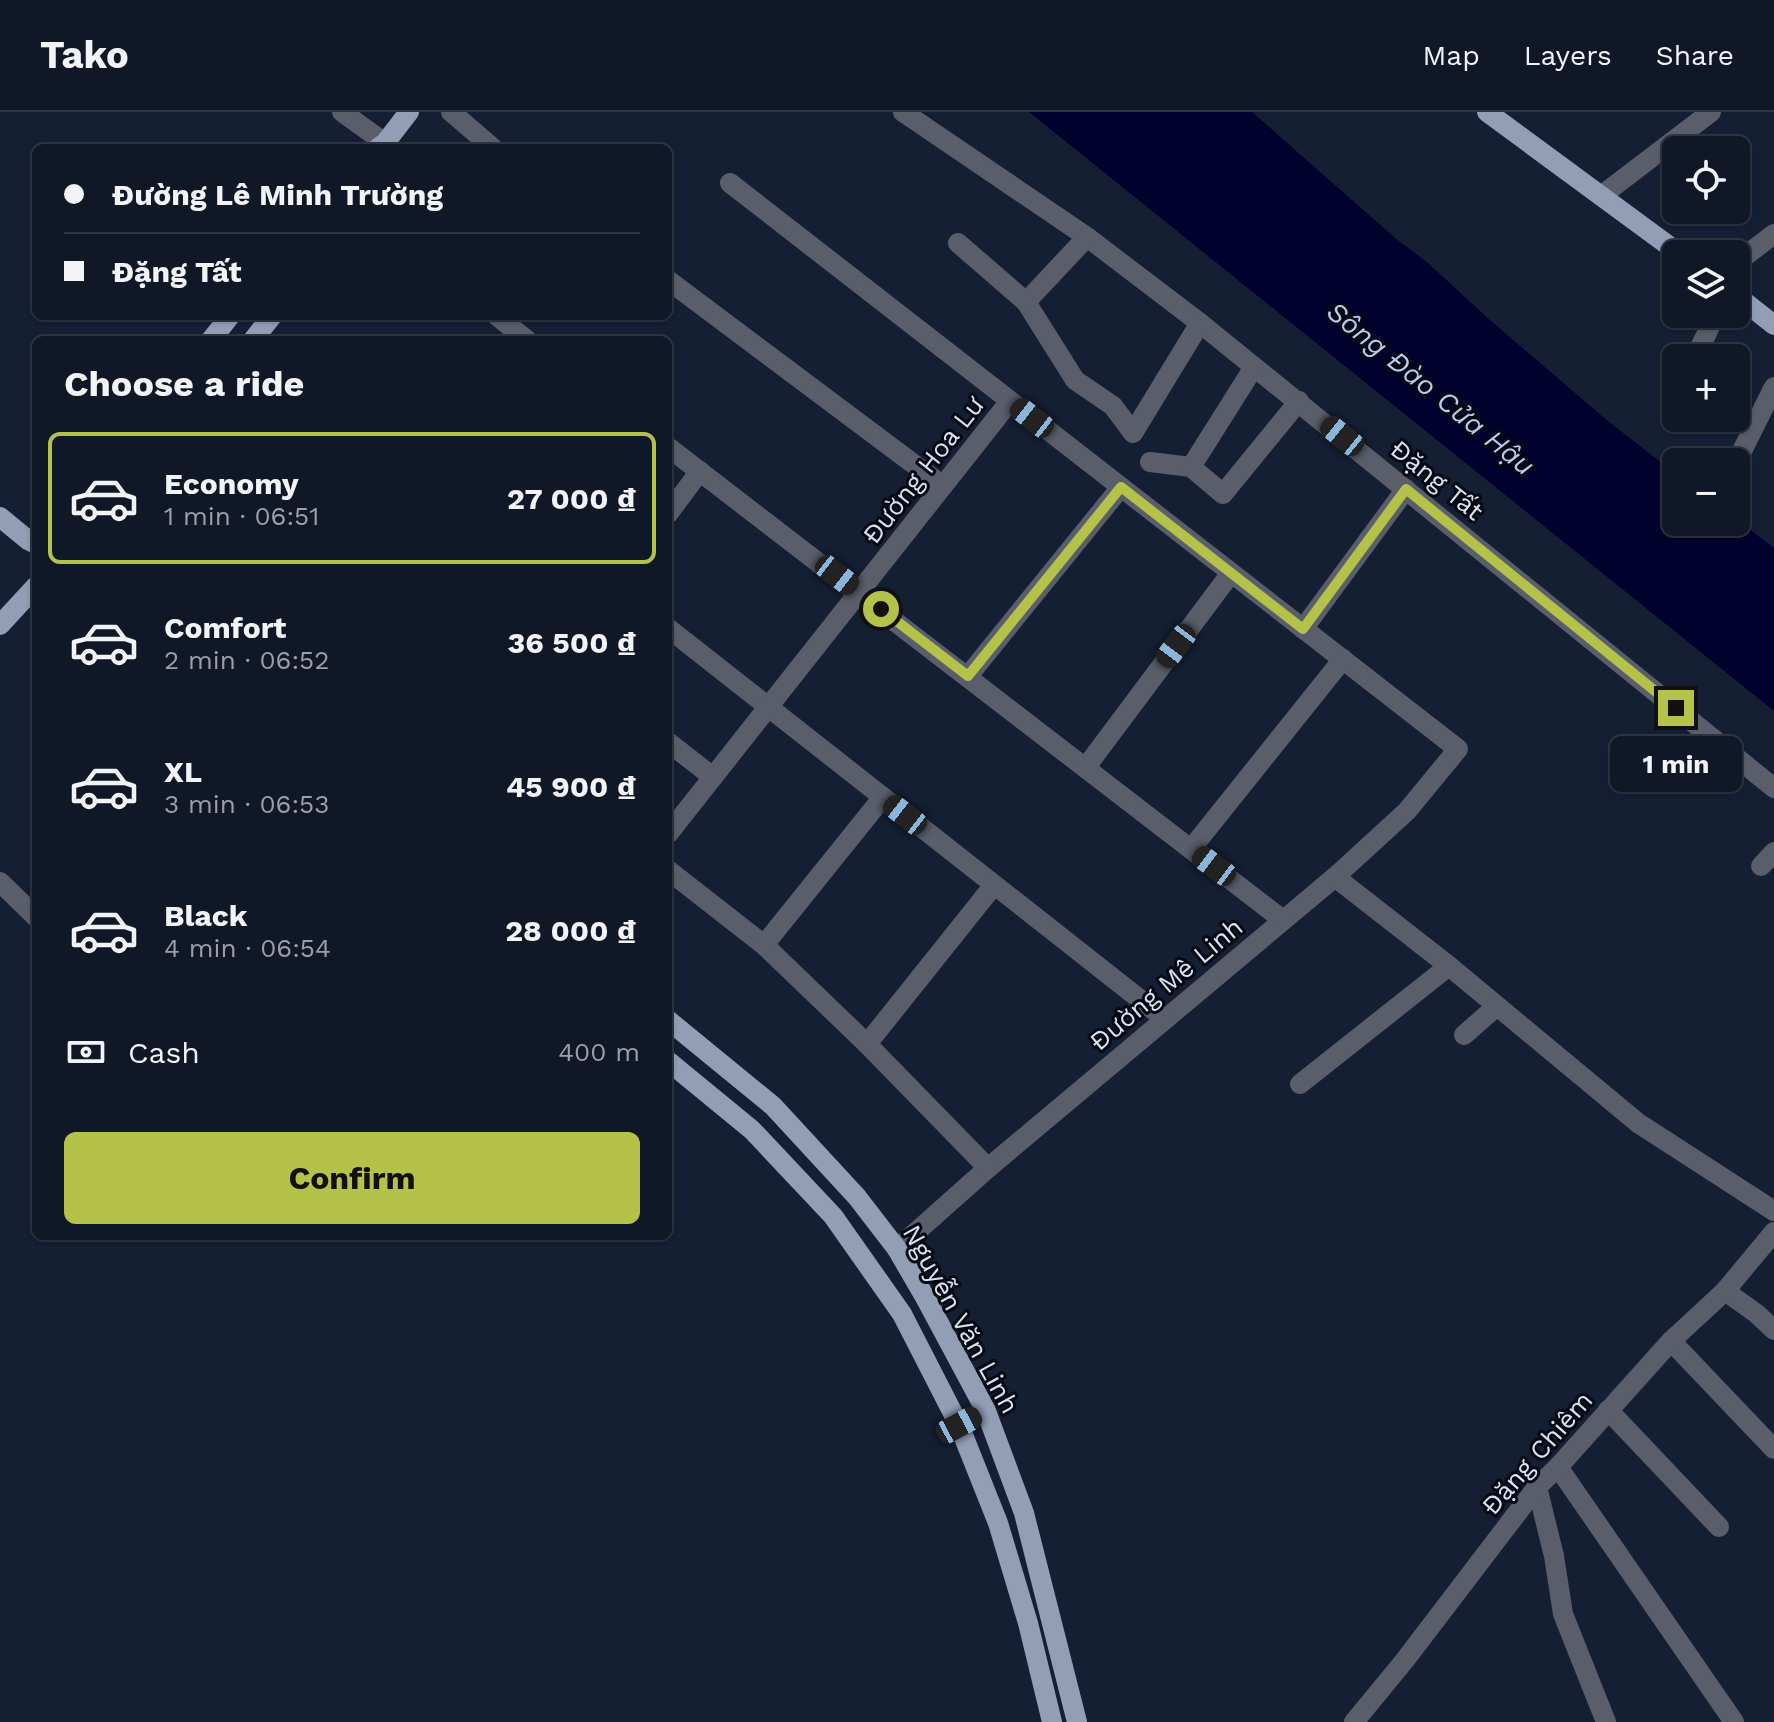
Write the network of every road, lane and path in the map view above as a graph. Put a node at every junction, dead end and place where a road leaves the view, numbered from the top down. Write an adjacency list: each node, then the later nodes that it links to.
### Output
1 (342, 112): 7 (street)
2 (409, 112): 8 (main road)
3 (451, 112): 9 (street)
4 (903, 112): 13 (street, Đặng Tất)
5 (1489, 112): 11 (main road)
6 (1711, 112): 11 (street)
7 (380, 144)
8 (384, 144)
9 (488, 144)
10 (730, 183): 30 (street)
11 (1601, 196): 14 (main road)
12 (1774, 234): 16 (street)
13 (1087, 237): 18 (street); 23 (street, Đặng Tất)
14 (1662, 241)
15 (958, 243): 18 (street)
16 (1750, 252)
17 (672, 283): 37 (street)
18 (1026, 302): 23 (street)
19 (1750, 306): 24 (main road)
20 (227, 320): 25 (main road)
21 (269, 320): 26 (main road)
22 (502, 320): 27 (street)
23 (1200, 323): 28 (street, Đặng Tất)
24 (1774, 325)
25 (214, 336)
26 (256, 336)
27 (522, 336)
28 (1254, 367): 31 (street, Đặng Tất); 35 (street)
29 (1774, 387): 32 (street)
30 (1010, 401): 37 (street, Đường Hoa Lư); 38 (street)
31 (1299, 401): 35 (street); 39 (street, Đặng Tất)
32 (1744, 448)
33 (672, 450): 36 (street)
34 (1150, 462): 35 (street)
35 (1191, 467)
36 (700, 471): 40 (street); 45 (street)
37 (943, 486): 45 (street, Đường Hoa Lư)
38 (1121, 487): 43 (street); 50 (street)
39 (1406, 489): 47 (street); 55 (street, Đặng Tất)
40 (672, 509)
41 (0, 517): 42 (main road)
42 (32, 542)
43 (1231, 573): 47 (street); 53 (street)
44 (32, 590): 46 (main road)
45 (859, 592): 50 (street); 51 (street, Đường Hoa Lư)
46 (0, 625)
47 (1303, 629): 49 (street)
48 (672, 631): 51 (street)
49 (1343, 659): 58 (street); 60 (street, Đường Mê Linh)
50 (968, 676): 53 (street)
51 (768, 707): 54 (street, Đường Hoa Lư); 56 (street)
52 (672, 745): 54 (street)
53 (1086, 767): 58 (street)
54 (713, 777): 57 (street, Đường Hoa Lư)
55 (1774, 788)
56 (883, 797): 62 (street); 65 (street)
57 (672, 829)
58 (1191, 849): 64 (street)
59 (672, 873): 65 (street)
60 (1335, 877): 64 (street, Đường Mê Linh); 66 (street)
61 (0, 882): 63 (street)
62 (994, 885): 68 (street); 71 (street)
63 (32, 913)
64 (1283, 920): 68 (street, Đường Mê Linh)
65 (764, 945): 71 (street)
66 (1449, 966): 67 (street); 73 (street)
67 (1497, 1006): 70 (street); 75 (street)
68 (1165, 1019): 74 (street, Đường Mê Linh)
69 (672, 1023): 77 (main road, Nguyễn Văn Linh)
70 (1464, 1035)
71 (867, 1044): 74 (street)
72 (672, 1064): 83 (main road, Nguyễn Văn Linh)
73 (1300, 1084)
74 (988, 1168): 77 (street, Đường Mê Linh)
75 (1774, 1211)
76 (1774, 1232): 78 (street, Đặng Chiêm)
77 (897, 1249): 82 (main road, Nguyễn Văn Linh)
78 (1725, 1291): 79 (street); 80 (street, Đặng Chiêm)
79 (1774, 1330)
80 (1671, 1341): 81 (street, Đặng Chiêm); 84 (street)
81 (1608, 1410): 85 (street, Đặng Chiêm); 87 (street)
82 (986, 1411): 83 (main road); 90 (main road, Nguyễn Văn Linh)
83 (959, 1425): 89 (main road, Nguyễn Văn Linh)
84 (1774, 1449)
85 (1558, 1467): 86 (street, Đặng Chiêm); 92 (street)
86 (1537, 1487): 88 (street, Đặng Chiêm); 91 (street)
87 (1719, 1527)
88 (1356, 1721)
89 (1052, 1722)
90 (1077, 1722)
91 (1606, 1722)
92 (1734, 1722)

